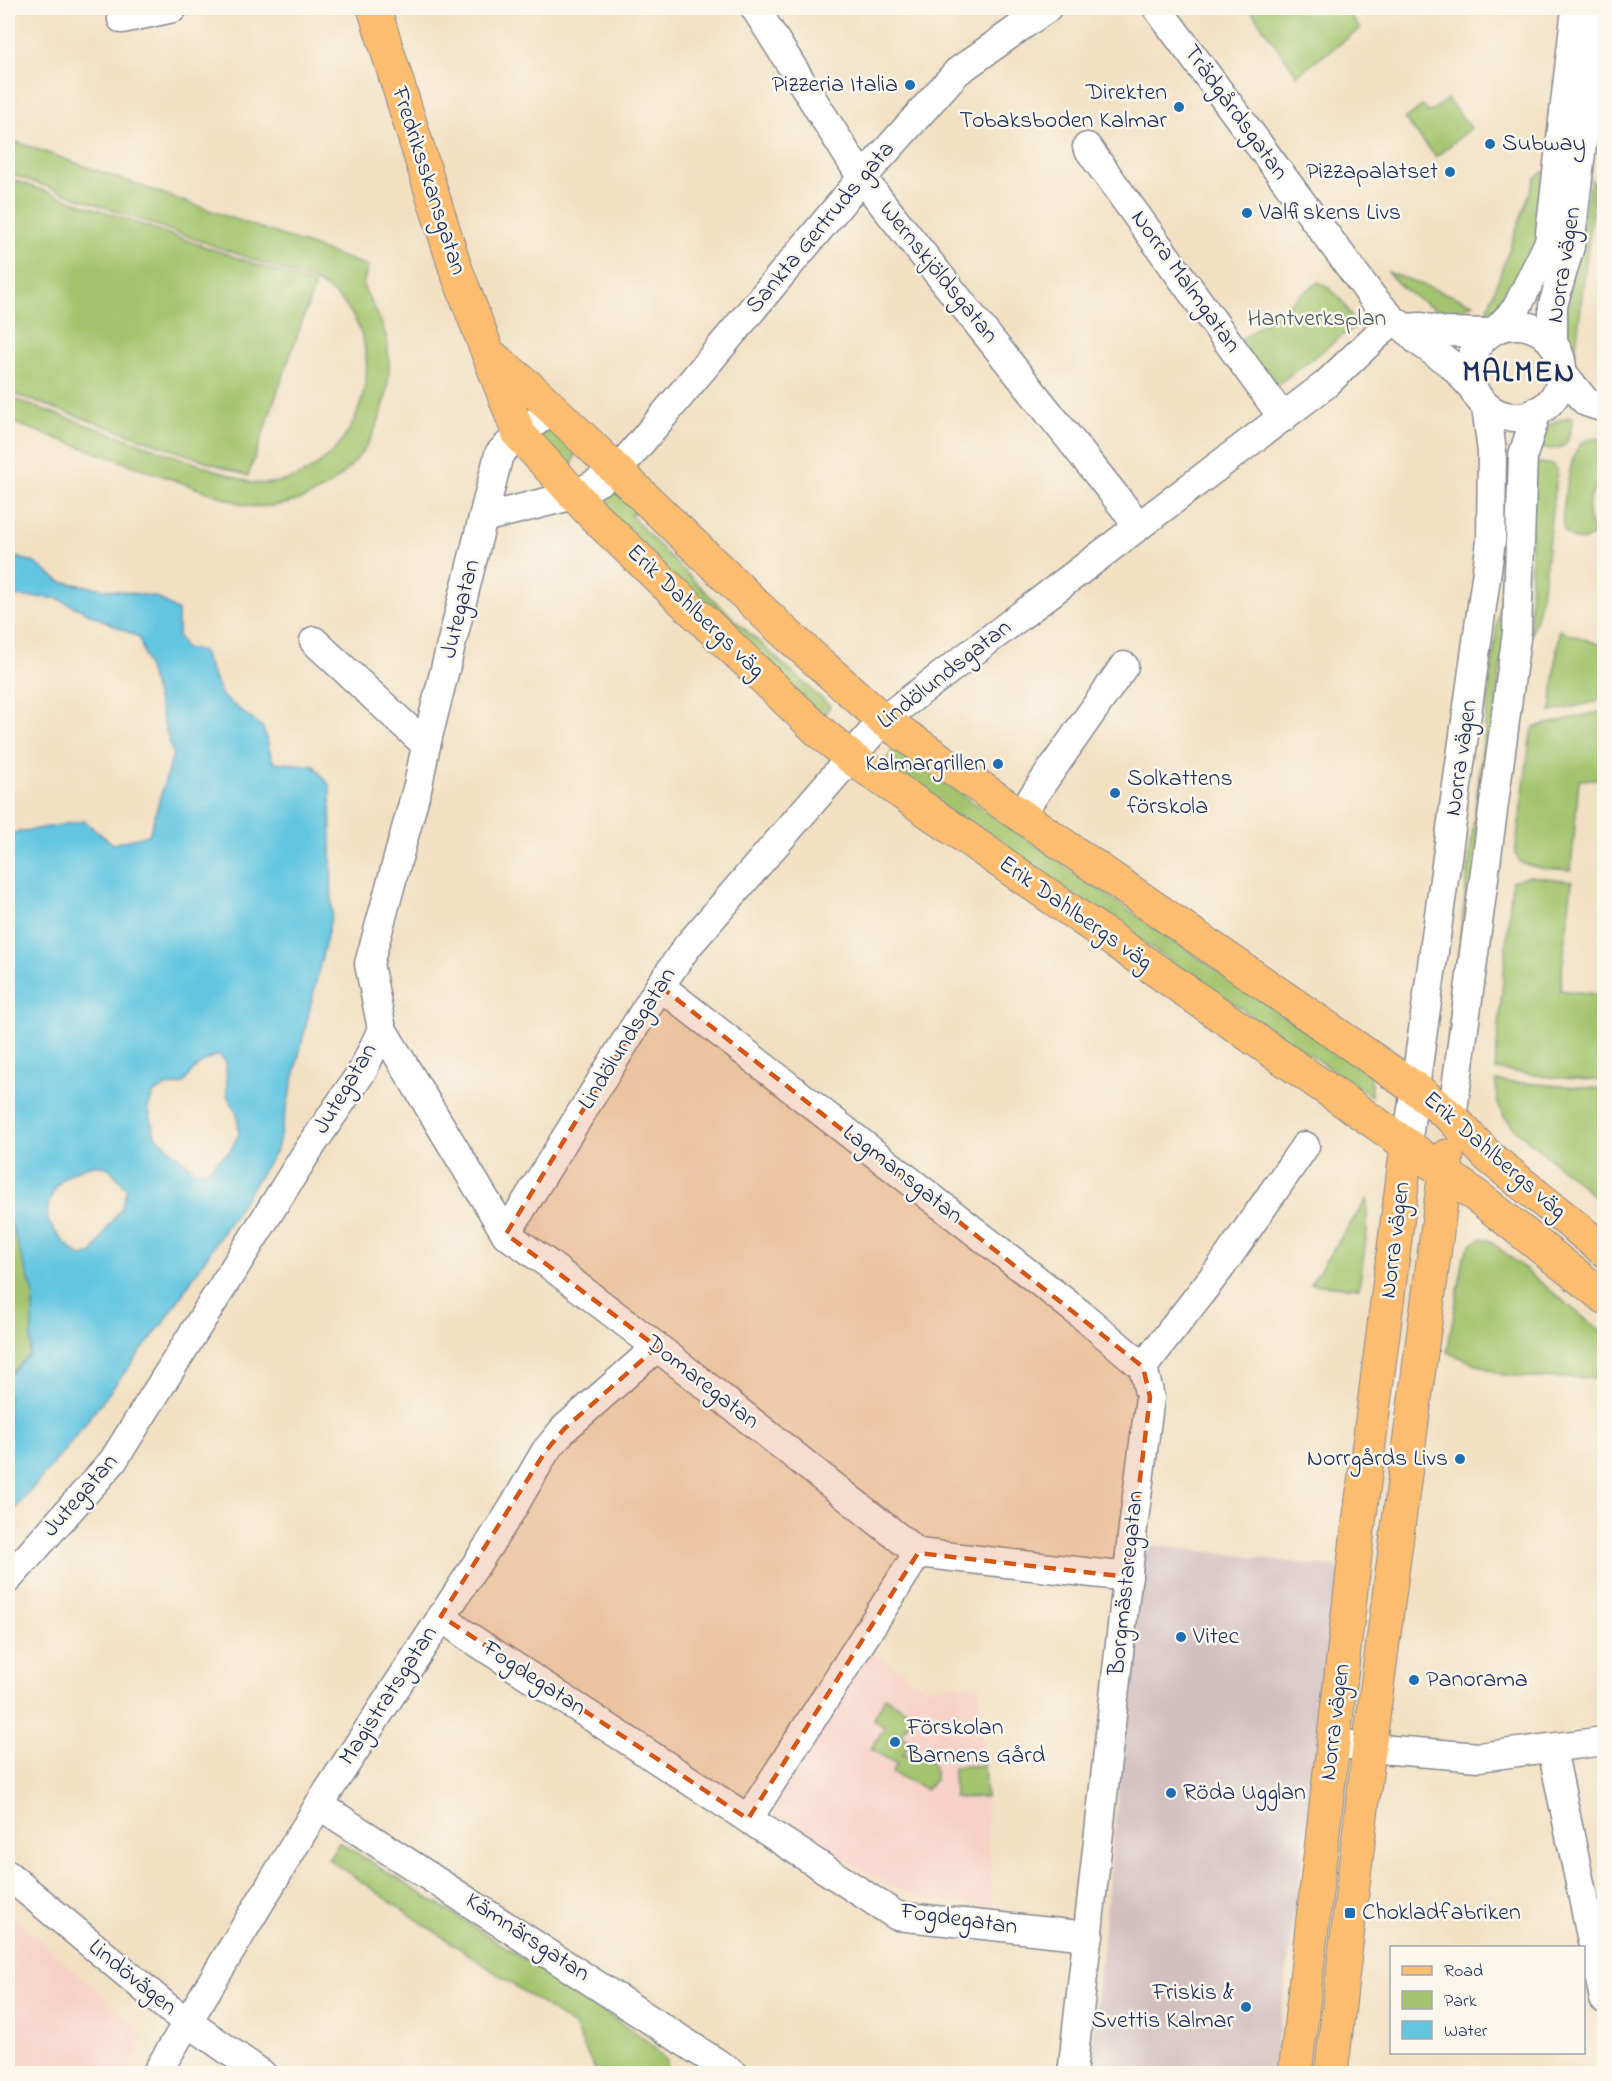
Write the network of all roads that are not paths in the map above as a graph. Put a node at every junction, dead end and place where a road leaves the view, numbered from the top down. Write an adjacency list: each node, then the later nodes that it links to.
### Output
1 (173, 8): 8 (street)
2 (374, 8): 15 (main road, Fredriksskansgatan)
3 (755, 8): 11 (street, Wernskjöldsgatan)
4 (1047, 8): 11 (street, Sankta Gertruds gata)
5 (1157, 8): 12 (street, Trädgårdsgatan)
6 (1576, 8): 13 (street, Norra vägen)
7 (1598, 8): 9 (street, Norra vägen)
8 (122, 19)
9 (1594, 141): 14 (street, Norra vägen)
10 (1087, 147): 21 (street, Norra Malmgatan)
11 (862, 178): 23 (street, Sankta Gertruds gata); 26 (street, Wernskjöldsgatan)
12 (1399, 324): 13 (street); 17 (street, Trädgårdsgatan); 21 (street, Lindölundsgatan)
13 (1494, 330): 14 (street, Norra vägen); 17 (street, Norra vägen)
14 (1553, 344): 16 (street, Norra vägen)
15 (487, 353): 19 (main road, Erik Dahlbergs väg); 22 (main road, Erik Dahlbergs väg)
16 (1562, 372): 18 (street); 20 (street, Norra vägen)
17 (1479, 397): 20 (street); 35 (street, Norra vägen)
18 (1595, 405): 20 (street)
19 (552, 410): 22 (street); 23 (main road, Erik Dahlbergs väg)
20 (1540, 410): 36 (street, Norra vägen)
21 (1283, 418): 26 (street, Lindölundsgatan)
22 (519, 434): 24 (main road, Erik Dahlbergs väg); 25 (street, Jutegatan)
23 (616, 471): 24 (street); 29 (main road, Erik Dahlbergs väg)
24 (575, 495): 25 (street); 31 (main road, Erik Dahlbergs väg)
25 (483, 518): 30 (street, Jutegatan)
26 (1140, 526): 29 (street, Lindölundsgatan)
27 (314, 641): 30 (street)
28 (1124, 666): 32 (street)
29 (883, 720): 31 (street, Lindölundsgatan); 32 (main road, Erik Dahlbergs väg)
30 (426, 745): 34 (street, Jutegatan)
31 (850, 757): 33 (street, Lindölundsgatan); 37 (main road, Erik Dahlbergs väg)
32 (1020, 815): 35 (main road, Erik Dahlbergs väg)
33 (660, 986): 40 (street, Lindölundsgatan); 44 (street, Lagmansgatan)
34 (382, 1029): 40 (street, Domaregatan); 47 (street, Jutegatan)
35 (1416, 1089): 36 (main road, Erik Dahlbergs väg); 37 (street, Norra vägen)
36 (1452, 1118): 39 (main road, Norra vägen); 41 (main road, Erik Dahlbergs väg)
37 (1407, 1145): 39 (main road, Erik Dahlbergs väg); 50 (main road, Norra vägen)
38 (1305, 1146): 44 (street)
39 (1445, 1173): 42 (main road, Erik Dahlbergs väg); 51 (main road, Norra vägen)
40 (506, 1233): 43 (street, Domaregatan)
41 (1605, 1250)
42 (1605, 1297)
43 (657, 1347): 45 (street, Domaregatan); 48 (street, Magistratsgatan)
44 (1143, 1367): 46 (street, Borgmästaregatan)
45 (918, 1553): 46 (street); 54 (street)
46 (1128, 1577): 56 (street, Borgmästaregatan)
47 (8, 1579)
48 (441, 1616): 53 (street, Magistratsgatan); 54 (street, Fogdegatan)
49 (1605, 1741): 52 (street)
50 (1334, 1743): 51 (street); 63 (main road, Norra vägen)
51 (1369, 1748): 52 (street); 64 (main road, Norra vägen)
52 (1552, 1749): 57 (street)
53 (319, 1804): 58 (street, Magistratsgatan); 61 (street, Kämnärsgatan)
54 (748, 1819): 56 (street, Fogdegatan)
55 (8, 1875): 58 (street, Lindövägen)
56 (1089, 1936): 62 (street, Borgmästaregatan)
57 (1605, 1999)
58 (188, 2022): 59 (street, Magistratsgatan); 60 (street, Lindövägen)
59 (156, 2073)
60 (262, 2073)
61 (734, 2073)
62 (1072, 2073)
63 (1295, 2073)
64 (1331, 2073)

